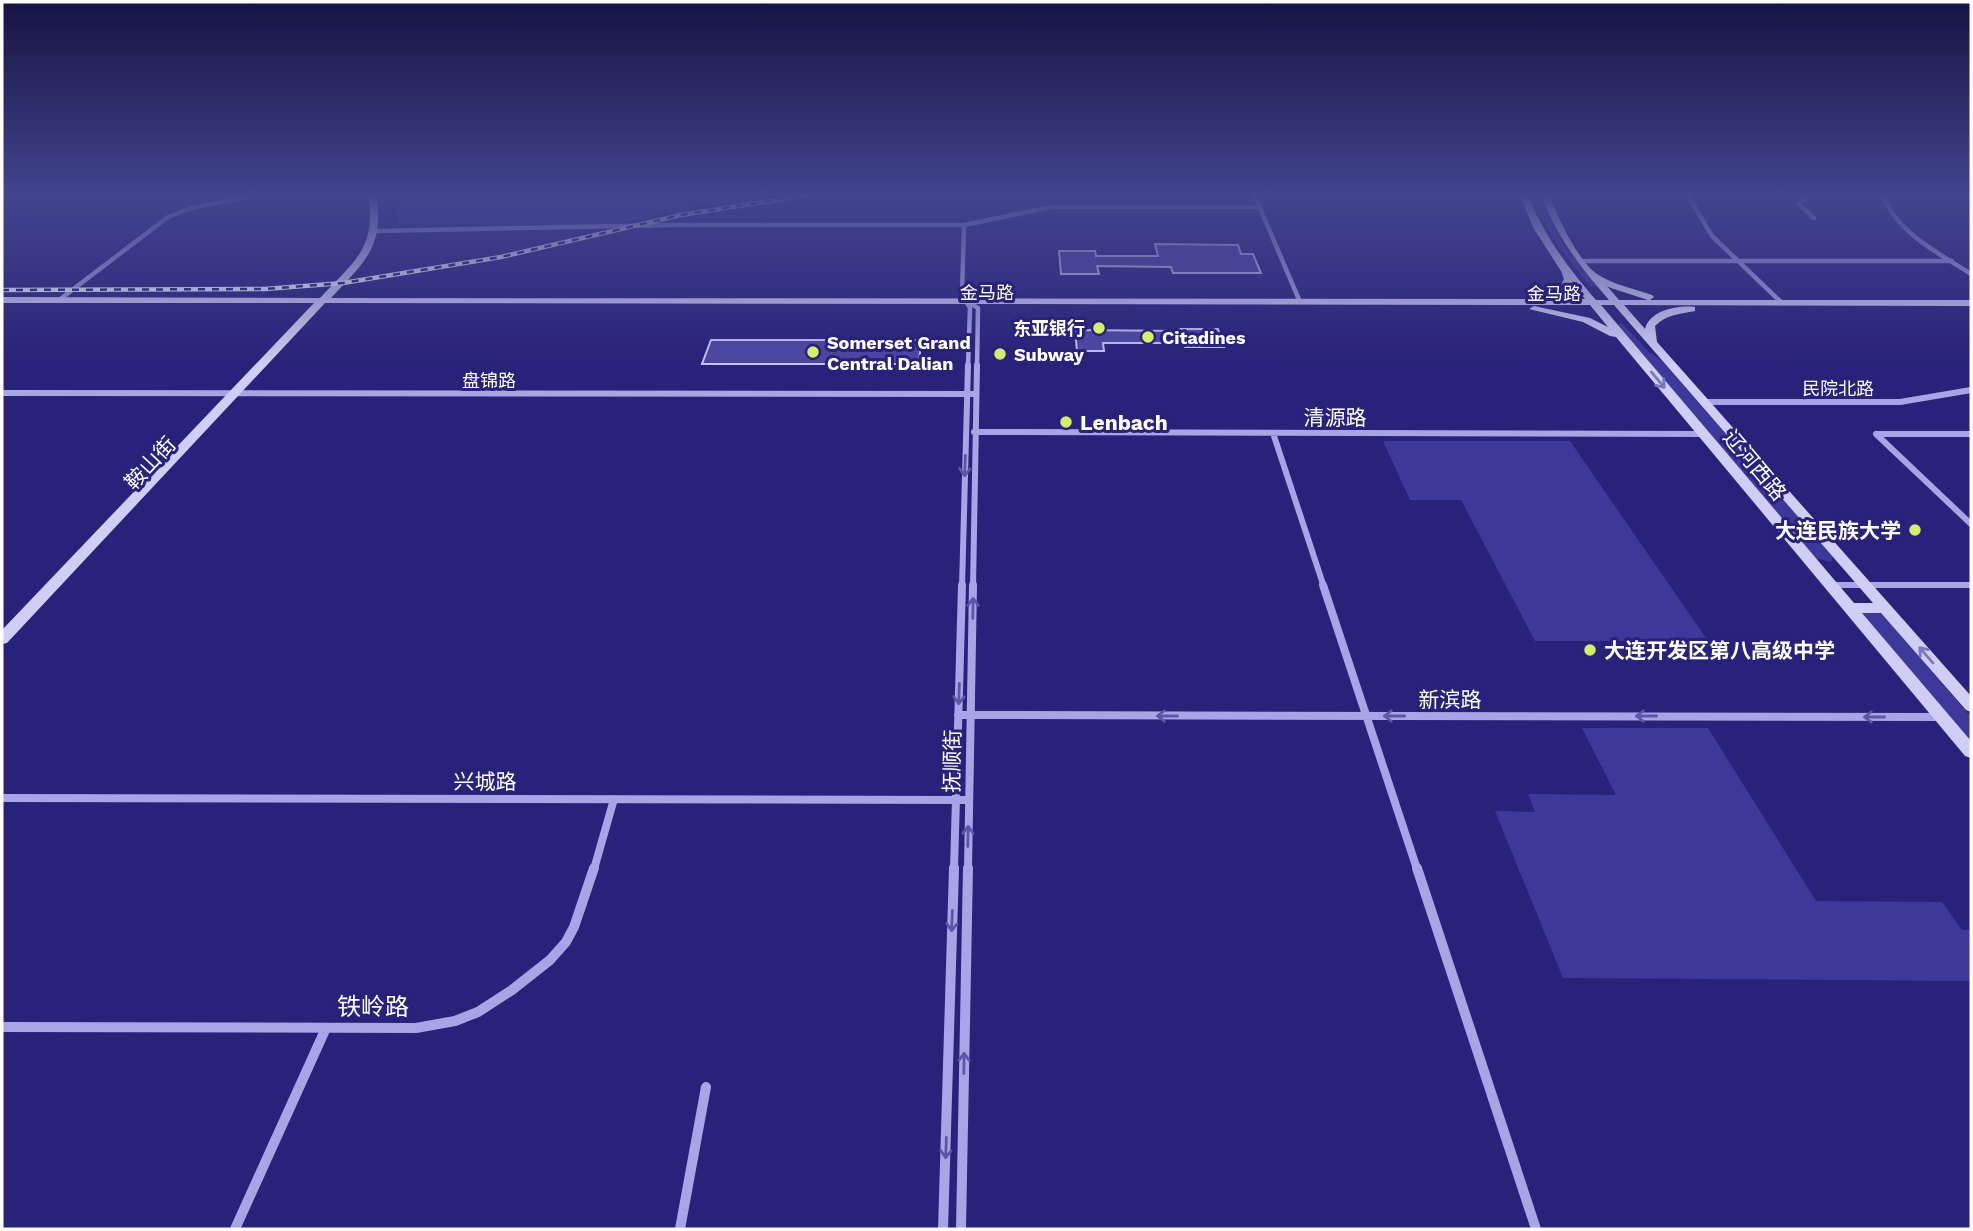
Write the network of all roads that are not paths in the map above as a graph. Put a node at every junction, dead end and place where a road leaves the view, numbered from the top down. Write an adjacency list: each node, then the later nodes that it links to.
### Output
1 (123, 251): 18 (street)
2 (367, 251): 22 (main road, 鞍山街)
3 (963, 251): 27 (street, 抚顺街)
4 (1279, 251): 19 (street)
5 (1553, 251): 12 (main road, 辽河西路)
6 (1574, 251): 9 (main road, 辽河西路)
7 (1726, 251): 10 (street)
8 (1939, 251): 11 (street)
9 (1580, 261): 10 (street); 13 (main road, 辽河西路)
10 (1735, 261): 11 (street); 20 (street)
11 (1952, 261): 14 (street)
12 (1566, 271): 15 (main road, 辽河西路); 23 (main road)
13 (1589, 271): 16 (main road, 辽河西路); 26 (main road)
14 (1971, 275)
15 (1581, 288): 16 (main road); 24 (main road, 辽河西路)
16 (1604, 288): 25 (main road, 辽河西路)
17 (2, 300): 18 (main road, 金马路)
18 (59, 300): 22 (main road, 金马路)
19 (1300, 302): 23 (main road, 金马路); 27 (main road, 金马路)
20 (1781, 302): 21 (main road, 金马路); 26 (main road, 金马路)
21 (1971, 303)
22 (320, 305): 27 (main road, 金马路); 28 (main road, 金马路); 34 (main road, 鞍山街)
23 (1523, 305): 24 (main road, 金马路); 27 (main road, 金马路); 31 (main road)
24 (1595, 305): 25 (main road, 金马路); 31 (main road, 辽河西路)
25 (1619, 305): 26 (main road, 金马路); 30 (main road, 辽河西路)
26 (1692, 305): 29 (main road, 金马路); 30 (main road)
27 (971, 306): 35 (street, 抚顺街)
28 (2, 307)
29 (1971, 309)
30 (1653, 343): 36 (main road, 辽河西路)
31 (1628, 344): 39 (main road, 辽河西路, one-way to 39)
32 (1971, 390): 36 (street, 民院北路)
33 (2, 393): 34 (street, 盘锦路)
34 (237, 394): 35 (street, 盘锦路); 49 (main road, 鞍山街); 50 (main road, 鞍山街)
35 (972, 394): 37 (street, 抚顺街)
36 (1704, 401): 43 (main road, 辽河西路)
37 (971, 432): 38 (street, 清源路); 52 (street, 抚顺街, one-way to 52); 53 (street, 抚顺街, one-way to 37)
38 (1273, 433): 39 (street, 清源路); 54 (street)
39 (1703, 434): 42 (main road, 辽河西路)
40 (1971, 434): 41 (street)
41 (1971, 524)
42 (1812, 563): 43 (main road); 44 (main road, 辽河西路)
43 (1846, 563): 45 (main road, 辽河西路)
44 (1831, 585): 45 (street); 47 (main road, 辽河西路)
45 (1865, 585): 46 (street); 48 (main road, 辽河西路)
46 (1971, 585)
47 (1850, 608): 48 (main road); 55 (main road, 辽河西路)
48 (1885, 608): 51 (main road, 辽河西路, one-way to 48)
49 (2, 639)
50 (2, 651)
51 (1971, 706)
52 (958, 715): 53 (street, 新滨路); 59 (street, 抚顺街)
53 (971, 715): 54 (street, 新滨路, one-way to 53); 60 (street, 抚顺街)
54 (1366, 716): 55 (street, 新滨路, one-way to 54); 68 (street)
55 (1942, 717): 56 (main road, 辽河西路)
56 (1971, 752)
57 (2, 798): 58 (street, 兴城路)
58 (614, 799): 59 (street, 兴城路); 62 (street, 铁岭路)
59 (956, 800): 60 (street, 兴城路); 66 (street, 抚顺街, one-way to 66)
60 (969, 800): 67 (street, 抚顺街, one-way to 60)
61 (2, 1027): 62 (street, 铁岭路)
62 (326, 1028): 64 (street)
63 (706, 1087): 65 (street)
64 (235, 1229)
65 (680, 1229)
66 (943, 1229)
67 (961, 1229)
68 (1536, 1229)

